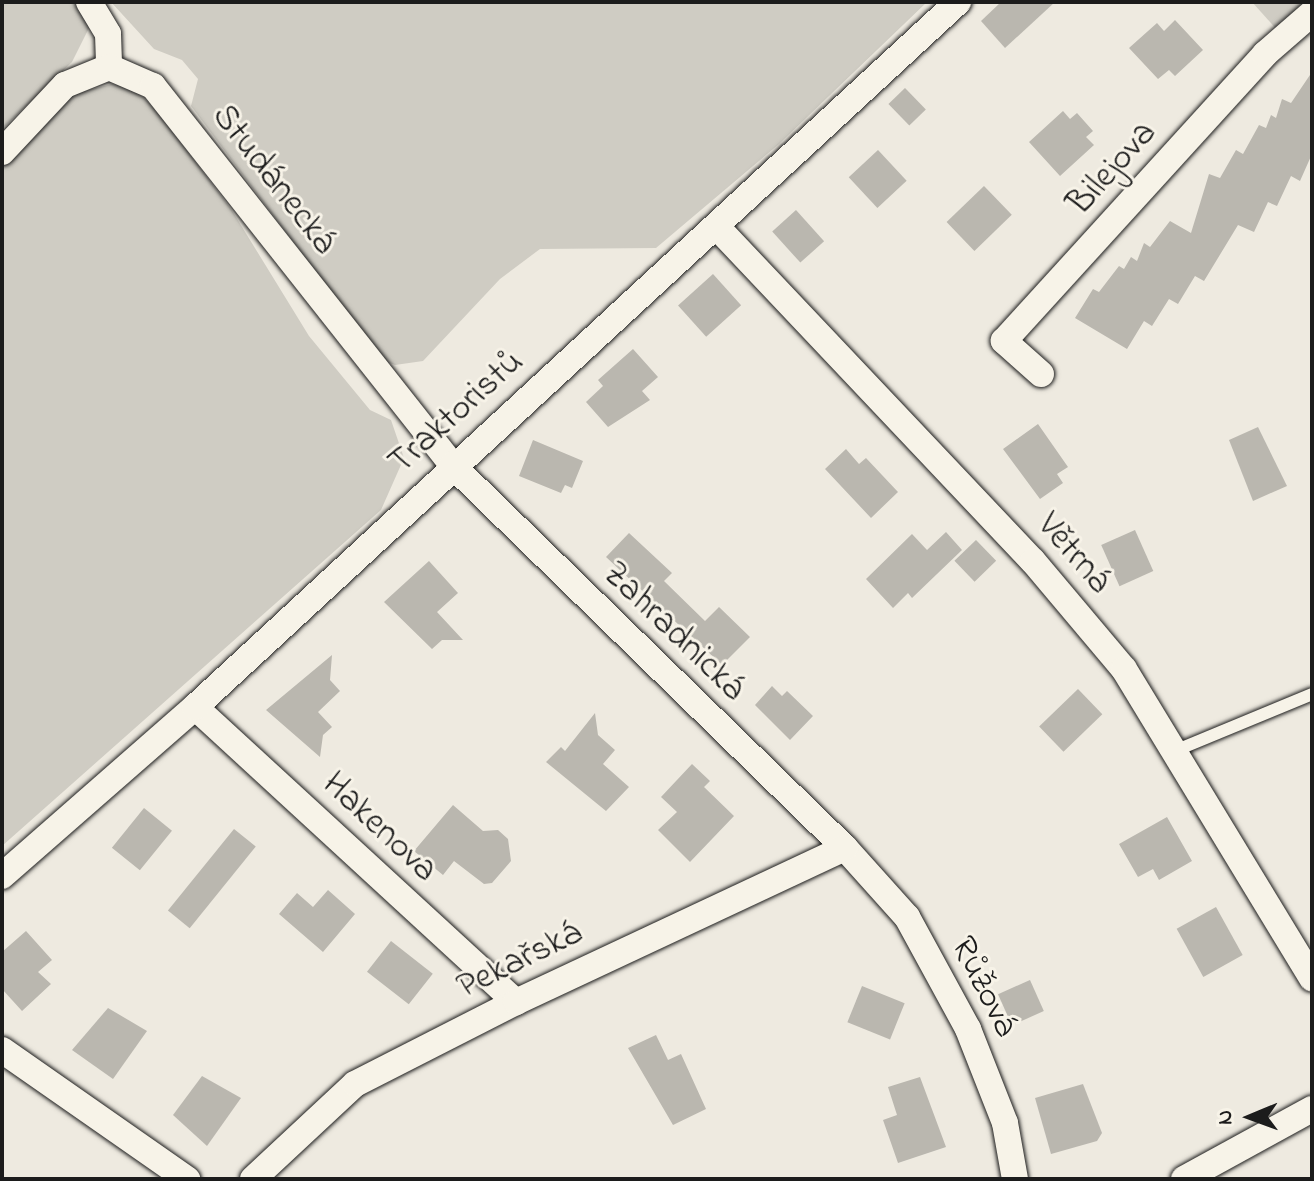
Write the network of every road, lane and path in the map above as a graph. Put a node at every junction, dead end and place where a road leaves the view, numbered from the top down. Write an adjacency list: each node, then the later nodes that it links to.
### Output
1 (89, 2): 4 (street)
2 (958, 2): 6 (street, Traktoristů)
3 (1312, 13): 7 (street, Bilejova)
4 (109, 67): 5 (street); 8 (street, Studánecká)
5 (2, 152)
6 (716, 226): 8 (street, Traktoristů); 11 (street, Větrná)
7 (1041, 374)
8 (452, 465): 10 (street, Traktoristů); 12 (street, Zahradnická)
9 (1312, 694): 11 (lane)
10 (195, 707): 13 (street, Traktoristů); 15 (street, Hakenova)
11 (1177, 750): 14 (street, Větrná)
12 (845, 848): 15 (street, Pekařská); 20 (street, Růžová)
13 (2, 876)
14 (1312, 978)
15 (516, 1002): 19 (street, Pekařská)
16 (2, 1050): 18 (street)
17 (1312, 1109): 21 (street)
18 (187, 1179)
19 (253, 1179)
20 (1015, 1179)
21 (1184, 1179)

